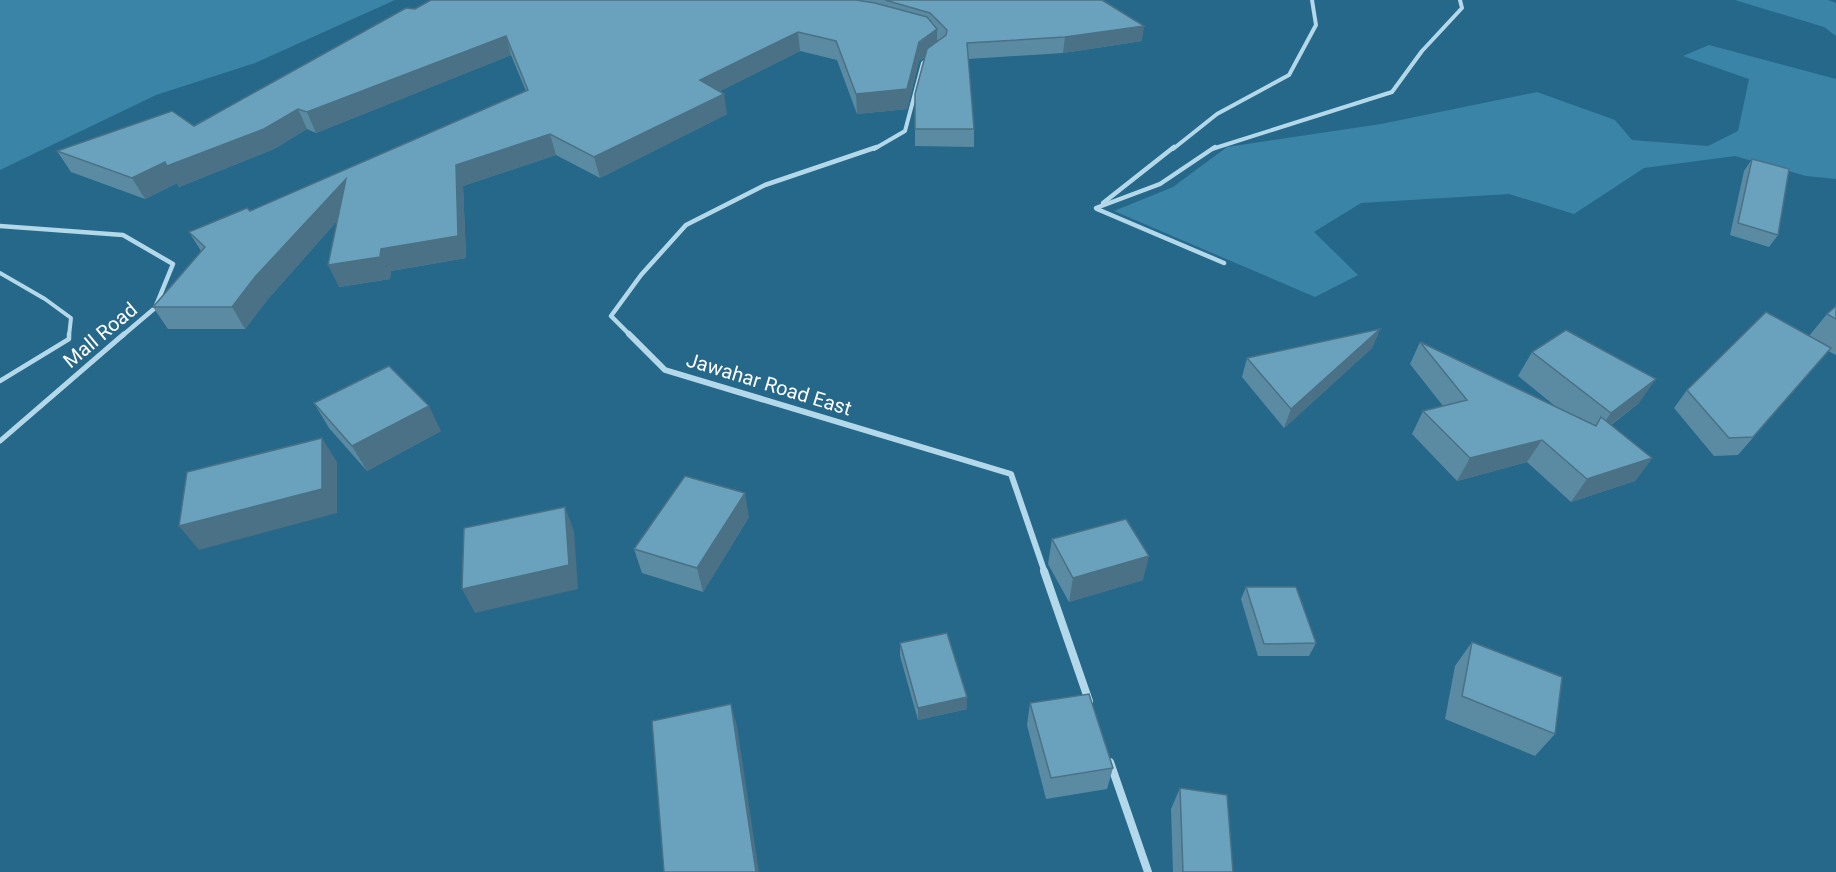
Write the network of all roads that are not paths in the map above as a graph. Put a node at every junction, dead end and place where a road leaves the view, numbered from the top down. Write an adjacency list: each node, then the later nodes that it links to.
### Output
1 (1312, 0): 4 (street)
2 (1460, 0): 4 (street)
3 (936, 53): 10 (street, Jawahar Road East)
4 (1096, 208): 6 (street)
5 (0, 226): 9 (street, Mall Road)
6 (1224, 262)
7 (0, 273): 8 (lane)
8 (0, 381)
9 (0, 441)
10 (1091, 706)
11 (1106, 750): 12 (street)
12 (1148, 872)

